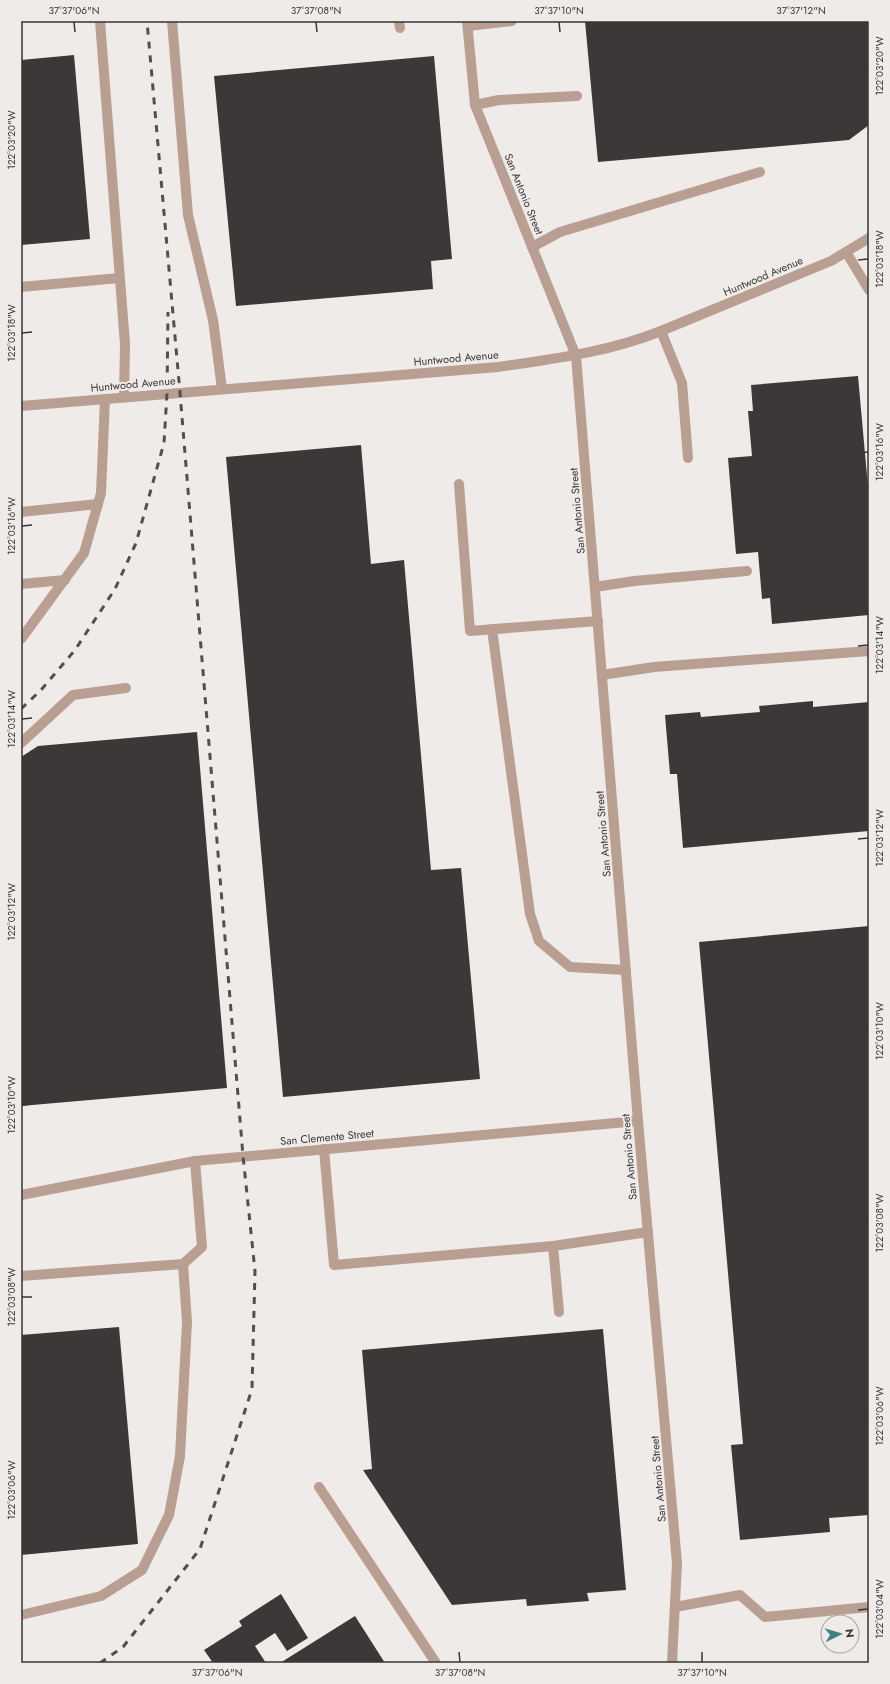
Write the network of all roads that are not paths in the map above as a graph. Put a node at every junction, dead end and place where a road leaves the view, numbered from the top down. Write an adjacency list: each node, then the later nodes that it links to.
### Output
1 (100, 21): 11 (street)
2 (172, 21): 16 (street)
3 (512, 21): 4 (street)
4 (468, 24): 6 (street, San Antonio Street)
5 (576, 96): 6 (street)
6 (475, 105): 9 (street, San Antonio Street)
7 (760, 172): 9 (street)
8 (869, 238): 10 (street, Huntwood Avenue)
9 (532, 247): 15 (street, San Antonio Street)
10 (846, 252): 13 (street); 14 (street, Huntwood Avenue)
11 (119, 278): 12 (street); 17 (street)
12 (21, 287)
13 (869, 290)
14 (661, 331): 15 (street, Huntwood Avenue); 20 (street)
15 (576, 356): 16 (street, Huntwood Avenue); 27 (street, San Antonio Street)
16 (222, 389): 17 (street, Huntwood Avenue)
17 (124, 397): 18 (street, Huntwood Avenue)
18 (105, 399): 19 (street, Huntwood Avenue); 22 (street)
19 (21, 406)
20 (688, 458)
21 (459, 484): 29 (street)
22 (98, 504): 23 (street); 25 (street)
23 (21, 512)
24 (747, 571): 27 (street)
25 (64, 580): 26 (street); 30 (street)
26 (21, 584)
27 (595, 587): 28 (street, San Antonio Street)
28 (598, 620): 29 (street); 32 (street, San Antonio Street)
29 (492, 629): 35 (street)
30 (21, 640)
31 (869, 651): 32 (street)
32 (602, 675): 35 (street, San Antonio Street)
33 (126, 688): 34 (street)
34 (21, 743)
35 (626, 970): 36 (street, San Antonio Street)
36 (638, 1121): 37 (street, San Clemente Street); 40 (street, San Antonio Street)
37 (324, 1149): 38 (street, San Clemente Street); 41 (street)
38 (195, 1161): 39 (street, San Clemente Street); 42 (street)
39 (21, 1195)
40 (648, 1232): 41 (street); 46 (street, San Antonio Street)
41 (553, 1246): 44 (street)
42 (183, 1264): 43 (street); 48 (street)
43 (21, 1276)
44 (558, 1312)
45 (319, 1488): 49 (street)
46 (675, 1607): 47 (street); 50 (street, San Antonio Street)
47 (869, 1607)
48 (21, 1615)
49 (436, 1663)
50 (672, 1663)

